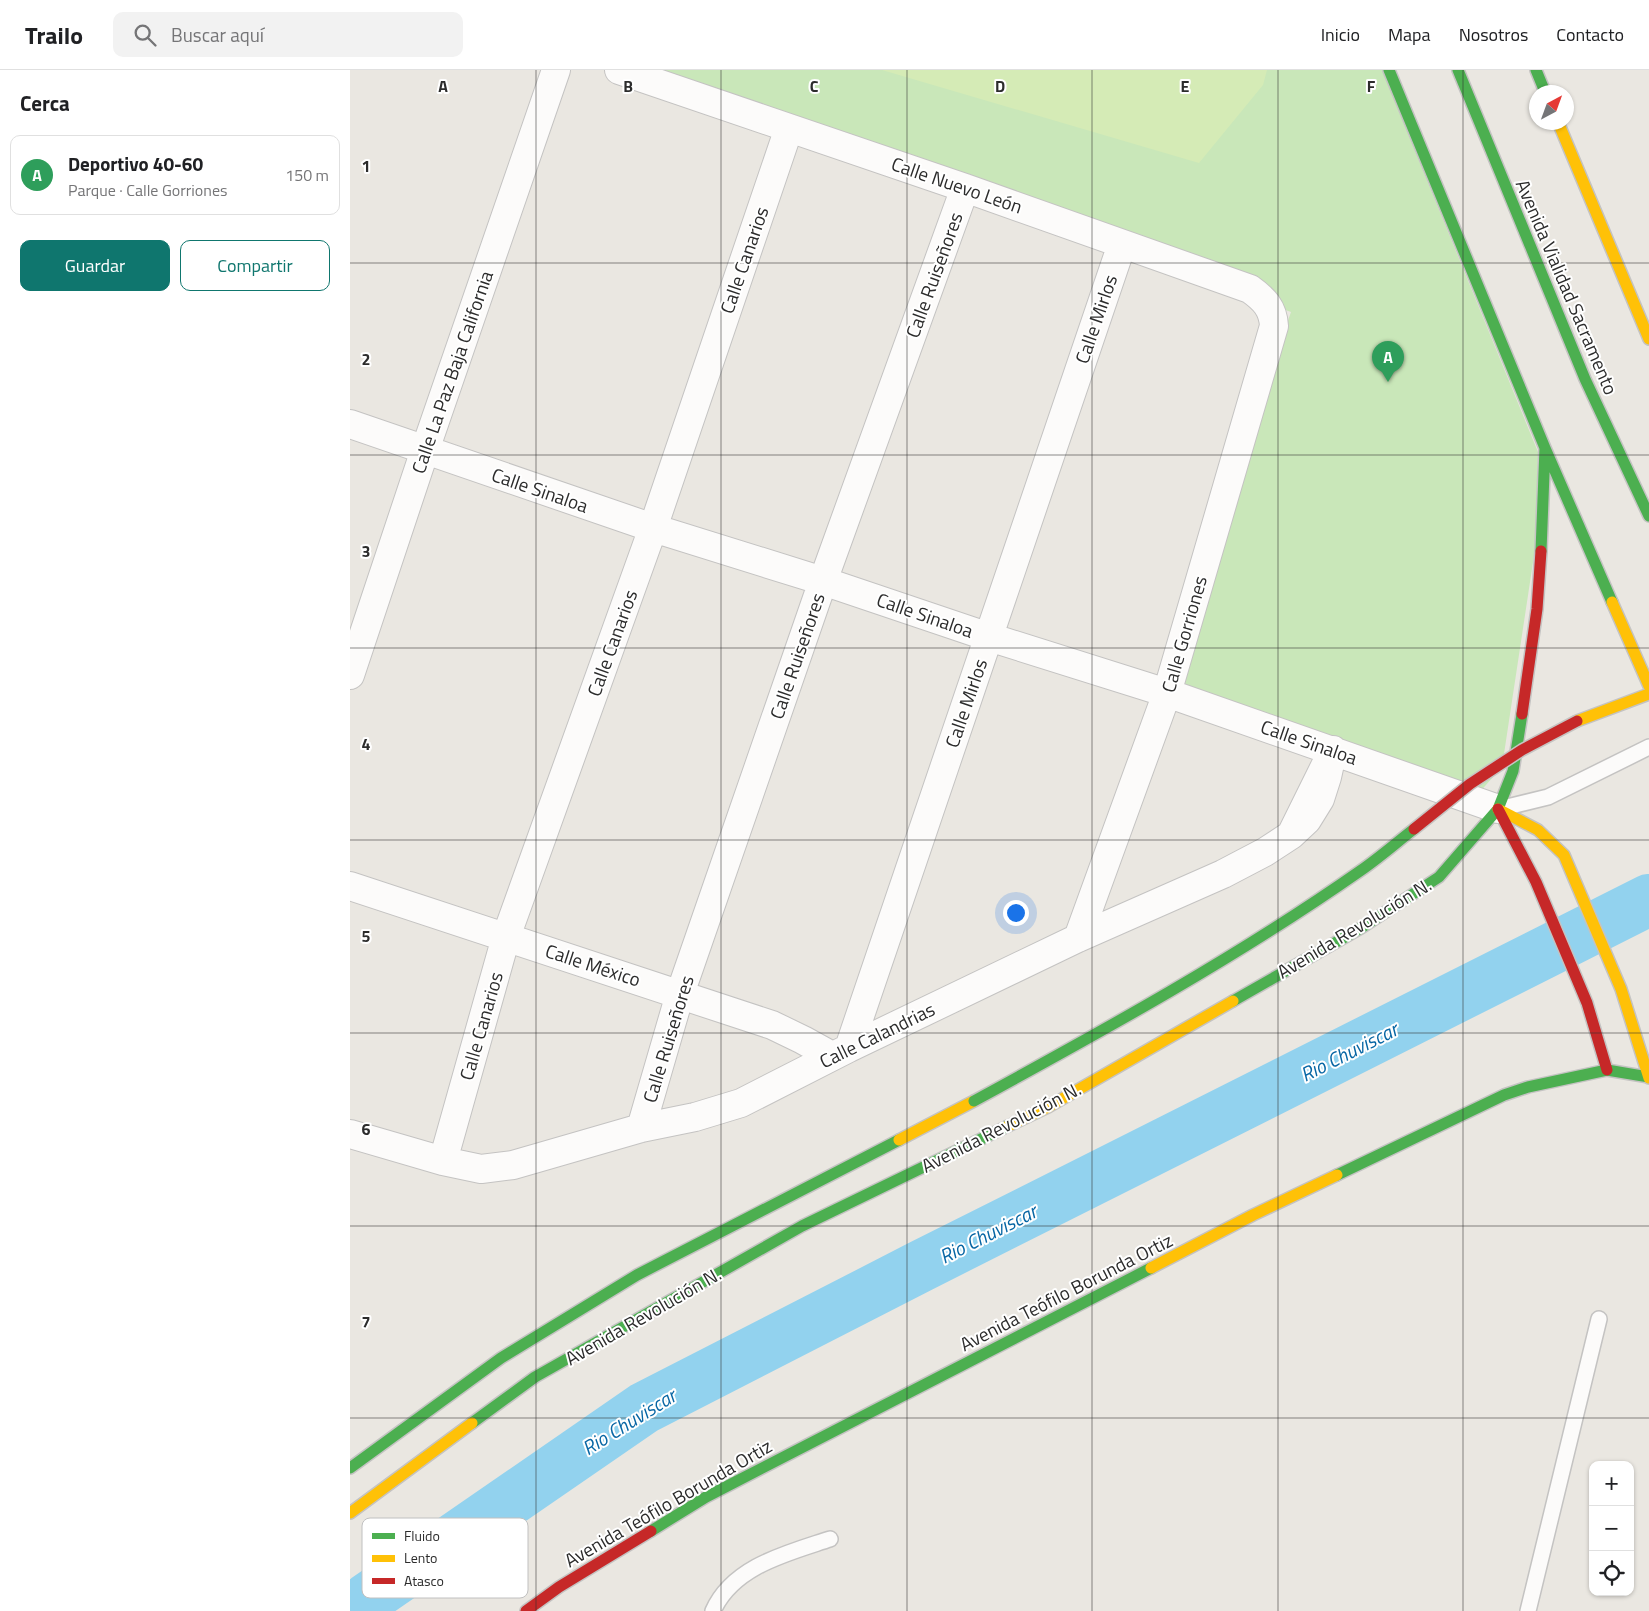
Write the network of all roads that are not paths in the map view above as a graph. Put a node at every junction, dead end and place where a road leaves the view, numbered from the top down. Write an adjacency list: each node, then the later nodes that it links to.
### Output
1 (556, 70): 15 (street, Calle La Paz Baja California)
2 (619, 70): 7 (street, Calle Nuevo León)
3 (1389, 70): 14 (main road)
4 (1458, 70): 16 (main road, Avenida Vialidad Sacramento)
5 (1536, 70): 6 (main road)
6 (1542, 85)
7 (789, 128): 9 (street, Calle Nuevo León); 17 (street, Calle Canarios)
8 (1561, 130): 12 (main road)
9 (965, 188): 10 (street, Calle Nuevo León); 18 (street, Calle Ruiseñores)
10 (1122, 244): 11 (street, Calle Nuevo León); 19 (street, Calle Mirlos)
11 (1274, 326): 22 (street, Calle Gorriones)
12 (1649, 339)
13 (350, 424): 15 (street, Calle Sinaloa)
14 (1545, 448): 21 (main road); 26 (main road, Avenida Revolución N.)
15 (425, 450): 17 (street, Calle Sinaloa); 20 (street, Calle La Paz Baja California)
16 (1649, 516)
17 (653, 528): 18 (street, Calle Sinaloa); 28 (street, Calle Canarios)
18 (823, 581): 19 (street, Calle Sinaloa); 30 (street, Calle Ruiseñores)
19 (989, 636): 22 (street, Calle Sinaloa); 31 (street, Calle Mirlos)
20 (350, 675)
21 (1649, 686)
22 (1167, 693): 25 (street, Calle Sinaloa); 29 (street, Calle Gorriones)
23 (1649, 694): 38 (main road, bridge)
24 (1649, 747): 26 (lane)
25 (1333, 750): 26 (street, Calle Sinaloa); 29 (street, Calle Calandrias)
26 (1498, 809): 32 (main road); 33 (main road); 39 (main road, Avenida Revolución N.)
27 (350, 886): 28 (street, Calle México)
28 (506, 937): 30 (street, Calle México); 36 (street, Calle Canarios)
29 (1078, 938): 31 (street, Calle Calandrias)
30 (680, 994): 31 (street, Calle México); 34 (street, Calle Ruiseñores)
31 (840, 1052): 34 (street, Calle Calandrias)
32 (1607, 1070): 33 (main road, Avenida Teófilo Borunda Ortiz); 41 (main road, Avenida Teófilo Borunda Ortiz)
33 (1649, 1078)
34 (642, 1128): 36 (street, Calle Calandrias)
35 (350, 1134): 36 (street, Calle Calandrias)
36 (443, 1161)
37 (1600, 1319): 43 (lane)
38 (350, 1468)
39 (350, 1513)
40 (830, 1539): 42 (lane)
41 (526, 1611)
42 (713, 1611)
43 (1528, 1611)

